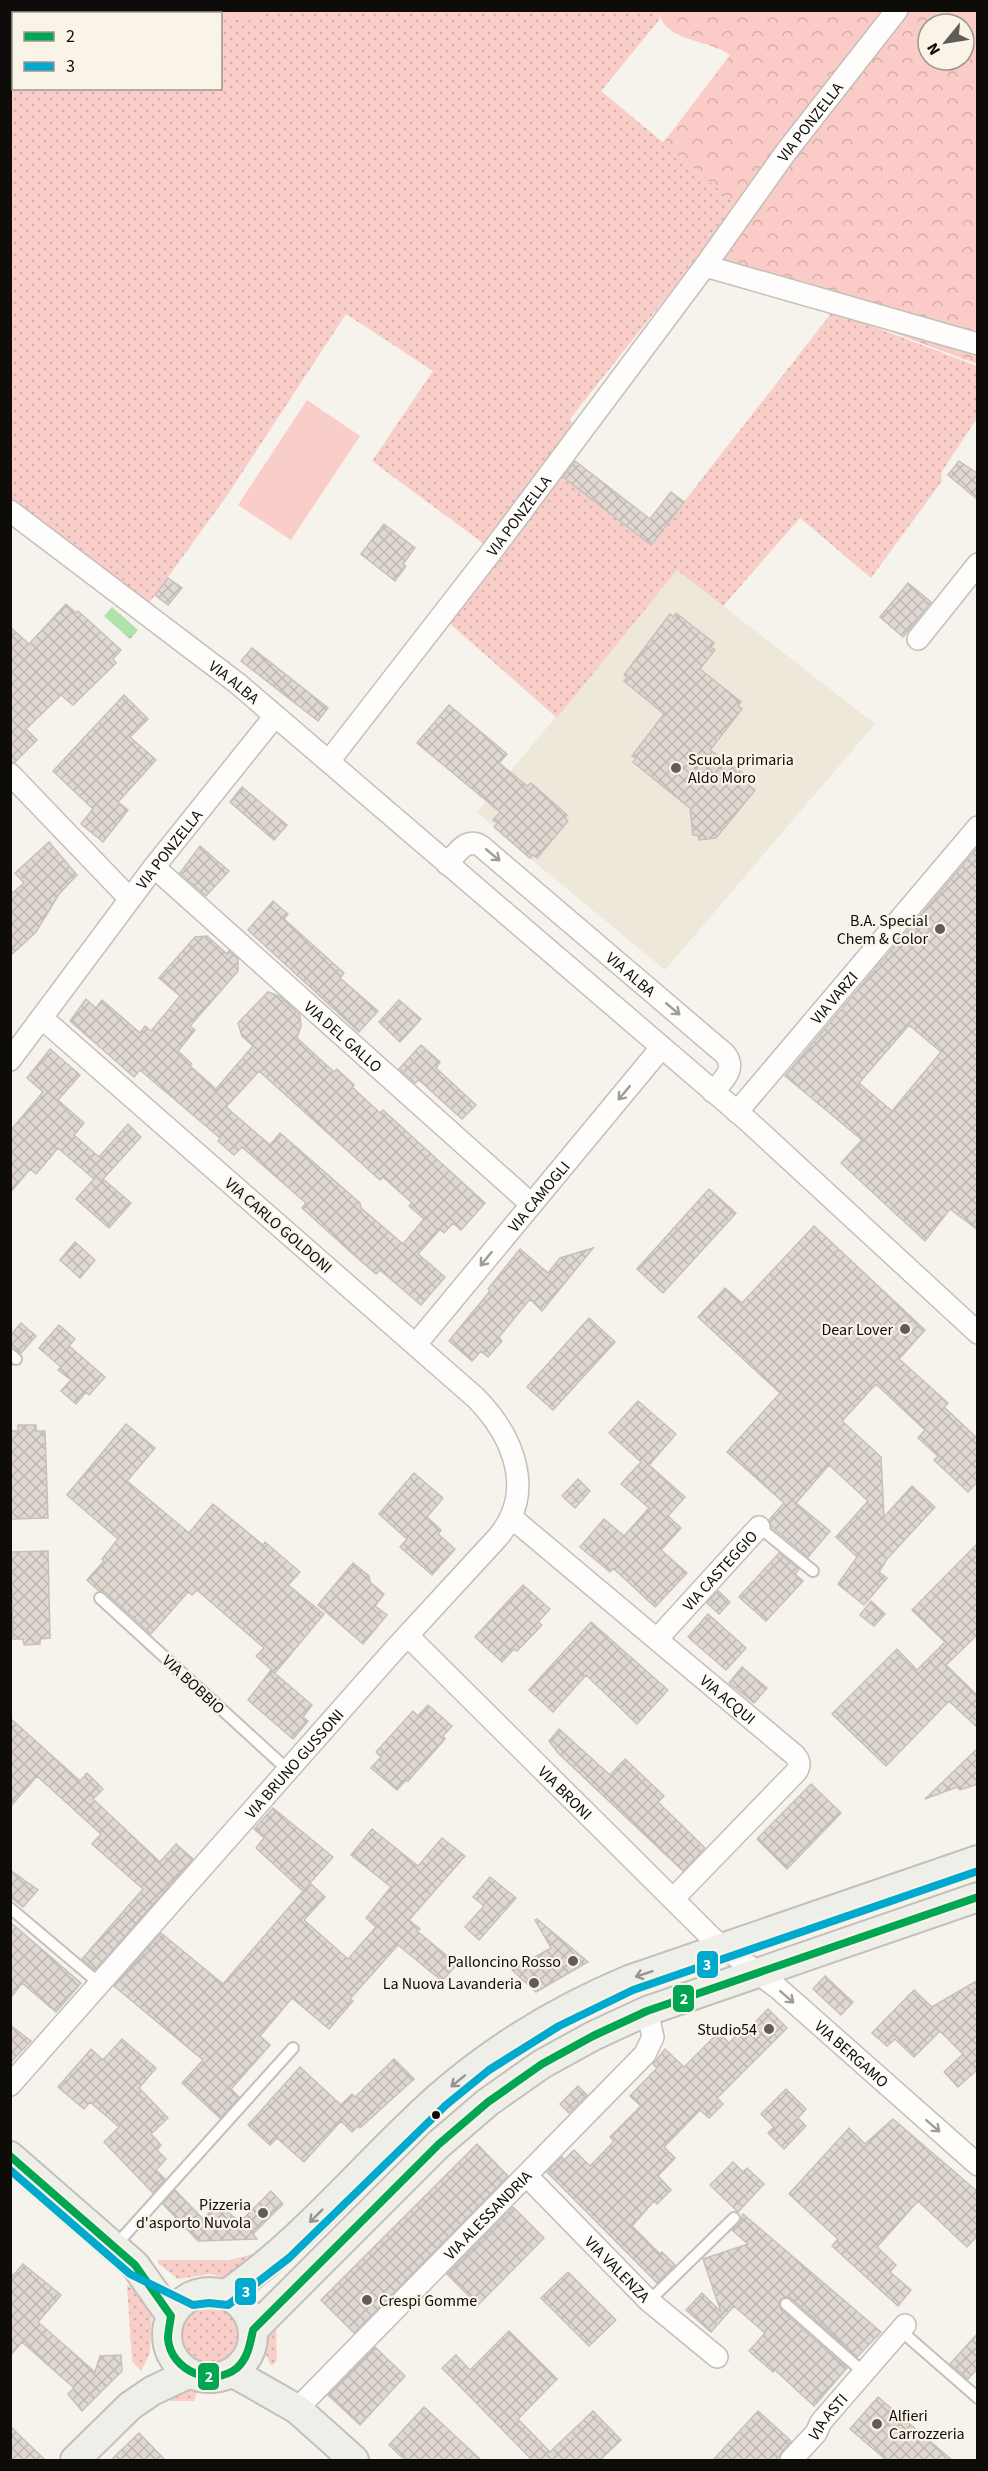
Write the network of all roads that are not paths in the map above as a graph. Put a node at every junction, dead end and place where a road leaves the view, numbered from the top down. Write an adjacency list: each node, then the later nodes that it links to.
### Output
1 (897, 10): 2 (street, VIA PONZELLA)
2 (705, 266): 3 (street); 8 (street, VIA PONZELLA)
3 (978, 344)
4 (12, 514): 7 (street, VIA ALBA)
5 (978, 564): 6 (street)
6 (918, 639)
7 (275, 716): 8 (street, VIA ALBA); 12 (street, VIA PONZELLA)
8 (329, 761): 11 (street, VIA ALBA)
9 (10, 774): 13 (street, VIA PONZELLA)
10 (978, 827): 18 (street, VIA VARZI)
11 (447, 864): 15 (street, VIA ALBA); 17 (street, VIA ALBA, one-way to 17)
12 (154, 867): 13 (street, VIA PONZELLA); 19 (street, VIA DEL GALLO)
13 (130, 899): 14 (street, VIA PONZELLA)
14 (43, 1019): 16 (street, VIA PONZELLA); 21 (street, VIA CARLO GOLDONI)
15 (661, 1048): 17 (street, VIA ALBA); 19 (street, VIA CAMOGLI, one-way to 19)
16 (10, 1060)
17 (713, 1092): 18 (street, VIA ALBA)
18 (736, 1112): 20 (street, VIA ALBA)
19 (531, 1204): 21 (street, VIA CAMOGLI, one-way to 21)
20 (978, 1333)
21 (416, 1344): 22 (street, VIA CARLO GOLDONI)
22 (506, 1439): 23 (street, VIA BRUNO GUSSONI)
23 (512, 1518): 27 (street, VIA BRUNO GUSSONI); 28 (street, VIA ACQUI)
24 (759, 1527): 25 (lane, VIA CASTEGGIO); 28 (street, VIA CASTEGGIO)
25 (813, 1571)
26 (100, 1598): 29 (lane, VIA BOBBIO)
27 (408, 1636): 29 (street, VIA BRUNO GUSSONI); 32 (street, VIA BRONI)
28 (657, 1639): 32 (street, VIA ACQUI)
29 (288, 1770): 36 (street, VIA BRUNO GUSSONI)
30 (978, 1860): 34 (street)
31 (978, 1897): 35 (street)
32 (673, 1899): 34 (street, VIA BRONI)
33 (10, 1908): 36 (lane)
34 (724, 1948): 35 (street, VIA BERGAMO); 46 (street, one-way to 46)
35 (757, 1972): 37 (street); 41 (street, VIA BERGAMO, one-way to 41)
36 (99, 1984): 39 (street, VIA BRUNO GUSSONI)
37 (647, 2011): 42 (street, VIA ALESSANDRIA); 51 (street)
38 (293, 2048): 44 (lane)
39 (16, 2073)
40 (10, 2156): 44 (street)
41 (978, 2165)
42 (527, 2176): 47 (street, VIA VALENZA); 59 (street, VIA ALESSANDRIA)
43 (734, 2218): 47 (lane)
44 (124, 2256): 45 (street); 49 (street)
45 (196, 2295): 46 (street); 49 (street)
46 (225, 2295): 51 (street)
47 (649, 2301): 53 (street, VIA VALENZA)
48 (786, 2304): 55 (lane)
49 (171, 2316): 52 (street)
50 (902, 2328): 55 (street, VIA ASTI); 57 (lane, VIA ASTI)
51 (252, 2339): 54 (street); 59 (street)
52 (169, 2348): 56 (street); 58 (street)
53 (717, 2357)
54 (232, 2372): 56 (street); 59 (street)
55 (863, 2372): 62 (street, VIA ASTI)
56 (190, 2373): 58 (street)
57 (978, 2398)
58 (130, 2406): 60 (street)
59 (297, 2409): 61 (street)
60 (75, 2460)
61 (354, 2460)
62 (791, 2460)

